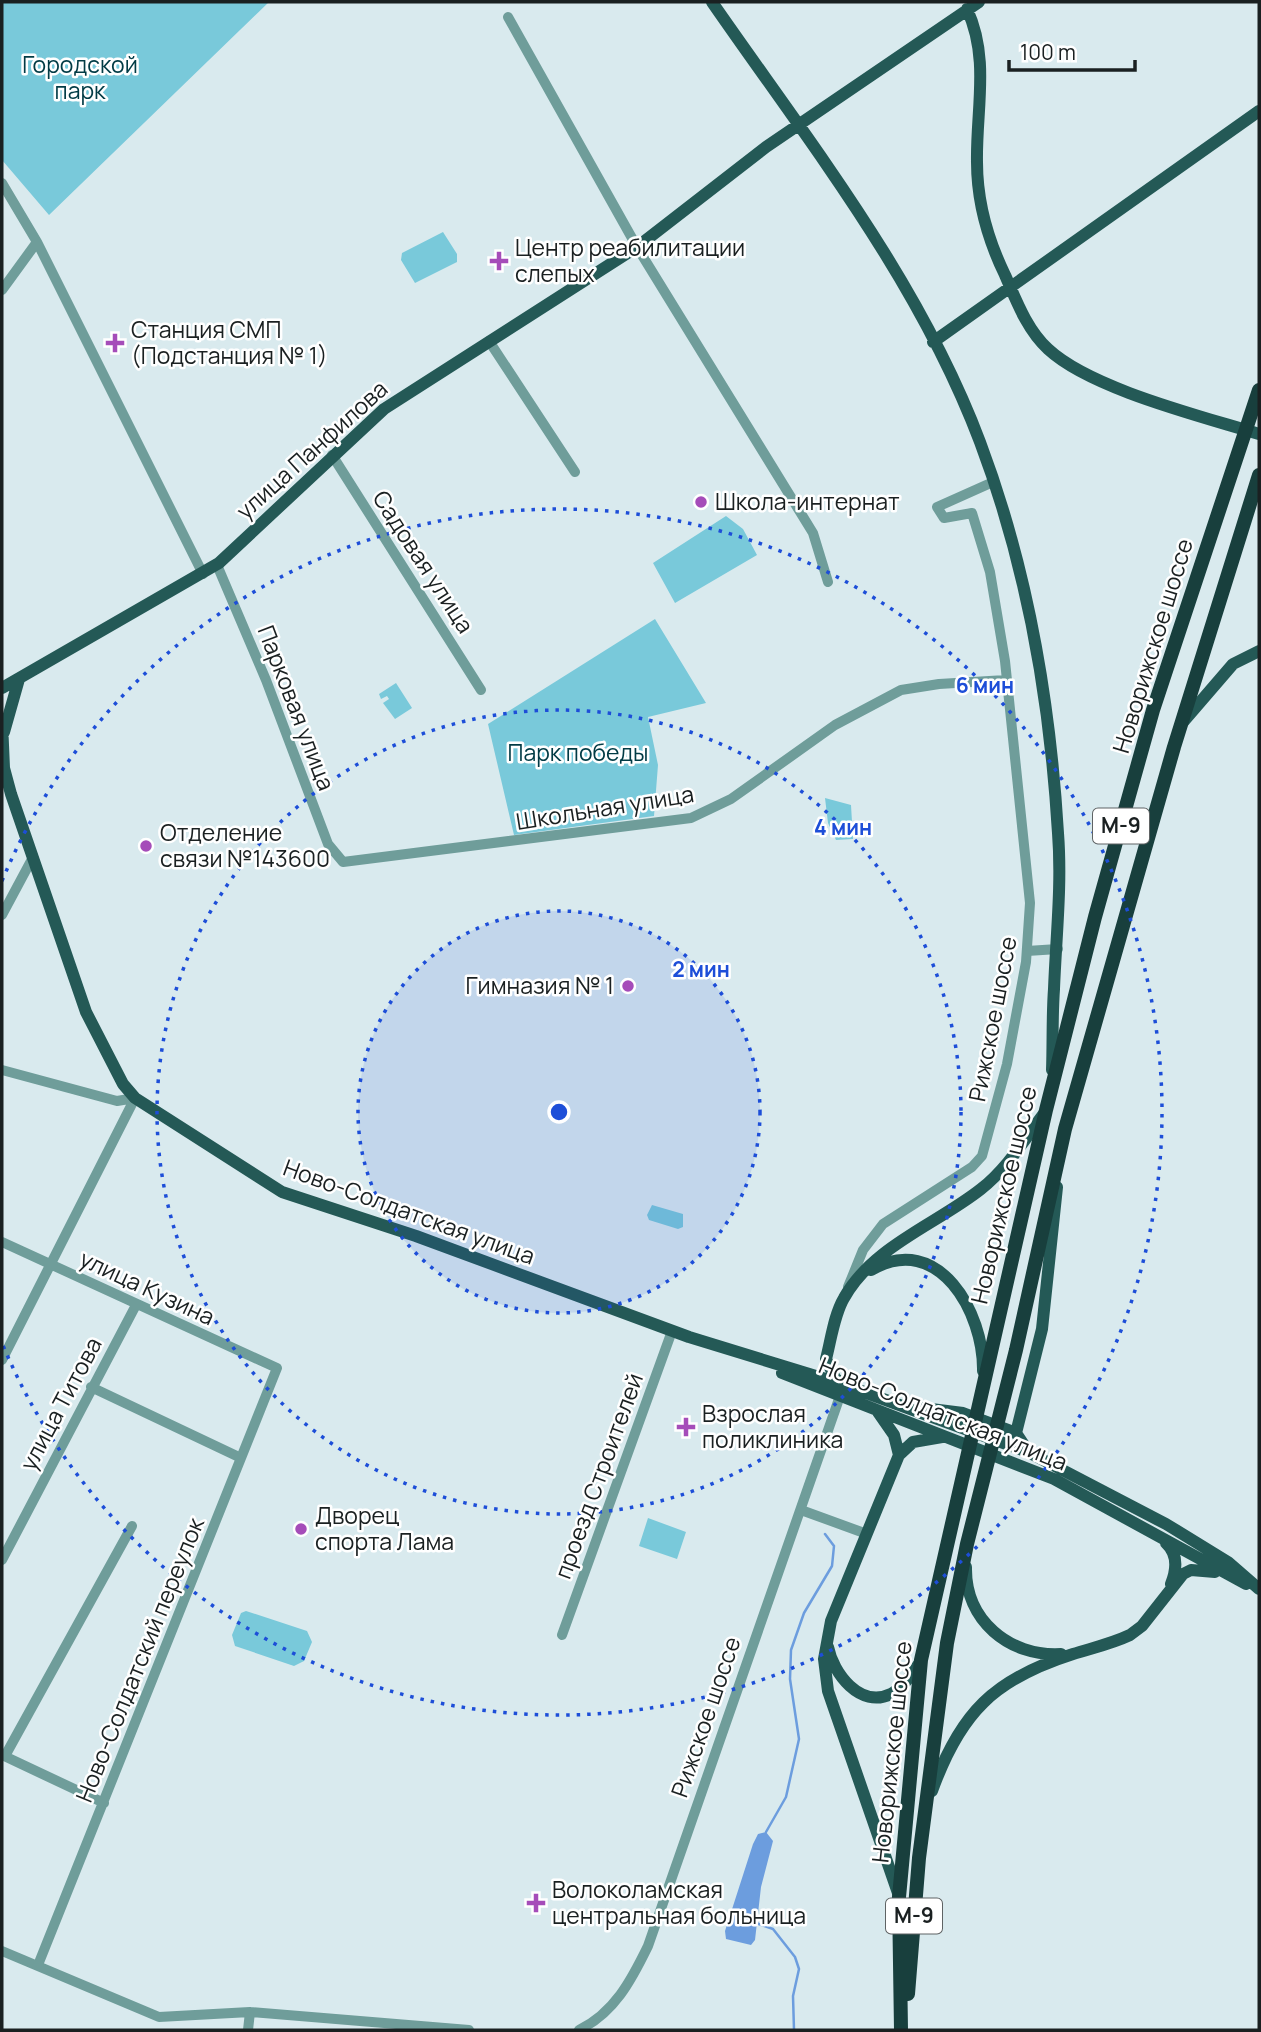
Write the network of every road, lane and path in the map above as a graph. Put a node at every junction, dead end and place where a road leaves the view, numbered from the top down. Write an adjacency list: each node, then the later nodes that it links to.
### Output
1 (712, 2): 12 (main road)
2 (979, 2): 3 (main road, улица Панфилова)
3 (967, 9): 8 (main road, улица Панфилова); 9 (main road)
4 (508, 17): 8 (street)
5 (1259, 111): 9 (main road)
6 (2, 183): 7 (street)
7 (37, 242): 10 (street); 20 (street)
8 (637, 247): 11 (main road, улица Панфилова); 21 (street)
9 (1010, 285): 12 (main road); 14 (main road)
10 (2, 290)
11 (489, 341): 15 (main road, улица Панфилова); 16 (street)
12 (933, 342): 18 (main road)
13 (1259, 390): 37 (highway, Новорижское шоссе / М-9)
14 (1259, 434)
15 (332, 454): 19 (main road, улица Панфилова); 26 (street, Садовая улица)
16 (575, 472)
17 (1259, 475): 27 (highway, Новорижское шоссе / М-9)
18 (993, 482): 24 (street, Рижское шоссе); 34 (main road)
19 (217, 565): 20 (main road, улица Панфилова); 32 (street, Парковая улица)
20 (203, 574): 23 (main road, улица Панфилова)
21 (828, 582)
22 (1259, 651): 27 (main road)
23 (19, 679): 25 (main road, улица Панфилова); 28 (main road)
24 (1006, 680): 32 (street, Школьная улица); 35 (street, Рижское шоссе)
25 (2, 688)
26 (481, 690)
27 (1181, 725): 40 (highway, Новорижское шоссе / М-9)
28 (2, 731): 30 (main road, Ново-Солдатская улица)
29 (2, 783): 30 (main road, Ново-Солдатская улица)
30 (11, 794): 31 (main road, Ново-Солдатская улица)
31 (32, 859): 33 (street); 38 (main road, Ново-Солдатская улица)
32 (343, 862)
33 (2, 915)
34 (1058, 949): 35 (street); 37 (main road)
35 (1027, 951): 44 (street, Рижское шоссе)
36 (2, 1070): 38 (street)
37 (1051, 1091): 39 (highway, Новорижское шоссе / М-9)
38 (135, 1098): 42 (street); 46 (main road, Ново-Солдатская улица)
39 (1046, 1111): 43 (main road, М-9); 54 (highway, Новорижское шоссе / М-9)
40 (1065, 1129): 57 (main road); 66 (highway, Новорижское шоссе / М-9)
41 (2, 1242): 42 (street, улица Кузина)
42 (52, 1265): 45 (street, улица Кузина); 48 (street)
43 (859, 1278): 44 (main road, М-9); 54 (main road, М-9)
44 (842, 1300): 47 (main road)
45 (136, 1305): 50 (street, улица Кузина); 52 (street, улица Титова)
46 (672, 1331): 49 (main road, Ново-Солдатская улица); 71 (street, проезд Строителей)
47 (826, 1359): 51 (main road); 53 (main road)
48 (2, 1360)
49 (757, 1360): 51 (main road, Ново-Солдатская улица); 53 (main road, Ново-Солдатская улица)
50 (277, 1368): 61 (street, Ново-Солдатский переулок)
51 (793, 1369): 53 (main road, Ново-Солдатская улица)
52 (91, 1387): 61 (street); 67 (street, улица Титова)
53 (841, 1390): 55 (main road, Ново-Солдатская улица); 56 (main road, Ново-Солдатская улица); 62 (street, Рижское шоссе)
54 (983, 1391): 74 (highway, Новорижское шоссе / М-9)
55 (906, 1406): 57 (main road); 59 (main road, Ново-Солдатская улица)
56 (874, 1409): 58 (main road, Ново-Солдатская улица); 60 (main road)
57 (1016, 1433): 59 (main road)
58 (954, 1438): 60 (main road); 65 (main road, Ново-Солдатская улица)
59 (1028, 1452): 69 (main road, Ново-Солдатская улица)
60 (899, 1455): 64 (main road)
61 (240, 1458): 76 (street, Ново-Солдатский переулок)
62 (801, 1510): 64 (street); 84 (street, Рижское шоссе)
63 (132, 1526): 75 (street)
64 (867, 1534): 72 (main road)
65 (1160, 1538): 68 (main road, Ново-Солдатская улица); 70 (main road)
66 (967, 1544): 73 (main road); 77 (highway, Новорижское шоссе / М-9)
67 (2, 1560)
68 (1224, 1573): 69 (main road, Ново-Солдатская улица); 70 (main road)
69 (1259, 1590)
70 (1166, 1595): 73 (main road)
71 (562, 1634)
72 (827, 1640): 74 (main road); 78 (main road)
73 (1075, 1653): 77 (main road)
74 (921, 1660): 78 (highway, Новорижское шоссе / М-9)
75 (3, 1755): 76 (street)
76 (104, 1803): 80 (street, Ново-Солдатский переулок)
77 (926, 1807): 86 (highway, Новорижское шоссе / М-9)
78 (899, 1897): 85 (highway, Новорижское шоссе / М-9)
79 (2, 1951): 80 (street)
80 (38, 1965): 81 (street)
81 (250, 2012): 82 (street); 83 (street)
82 (248, 2030)
83 (469, 2030)
84 (579, 2030)
85 (901, 2030)
86 (908, 2030)

